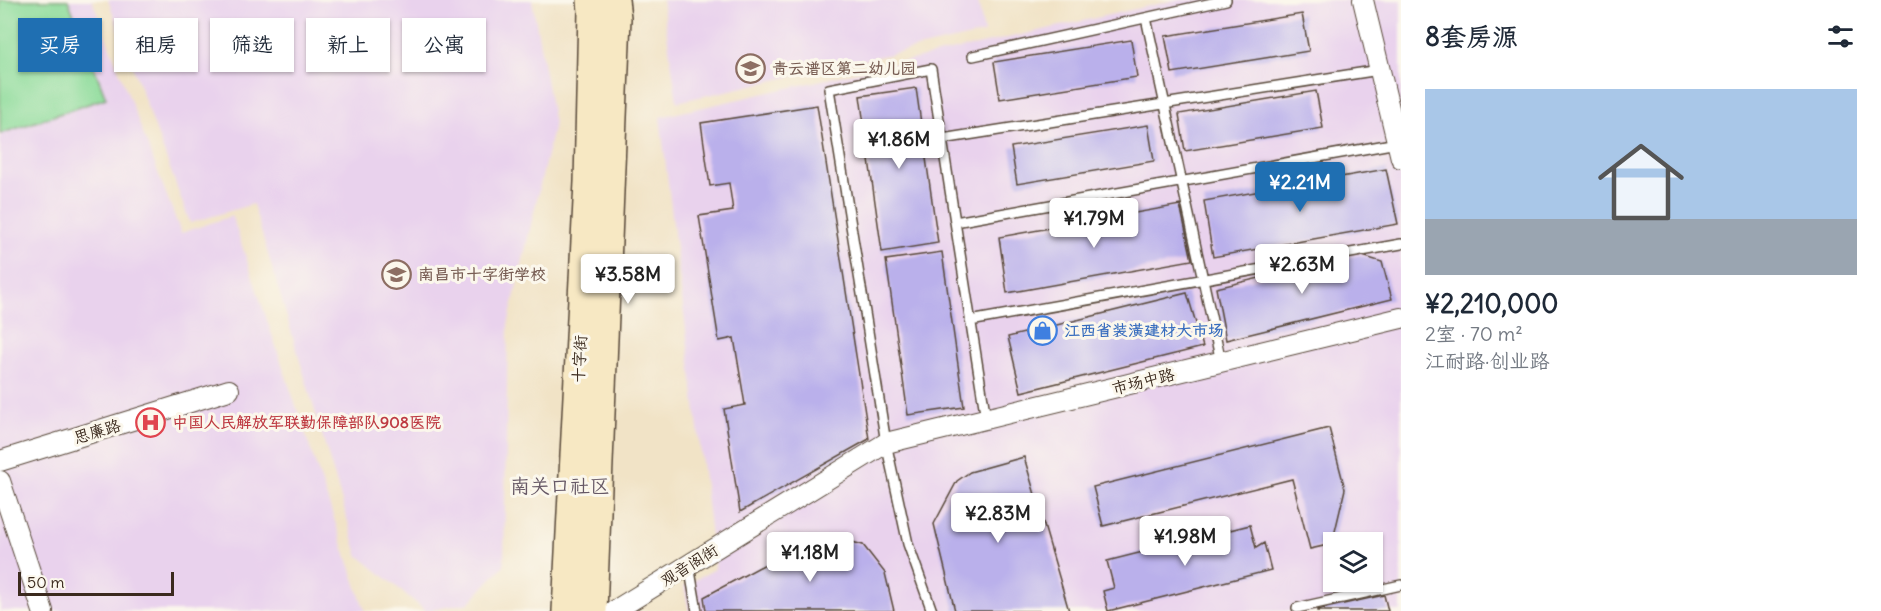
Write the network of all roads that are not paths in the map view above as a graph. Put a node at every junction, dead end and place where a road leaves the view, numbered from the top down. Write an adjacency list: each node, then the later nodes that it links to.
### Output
1 (591, 0): 27 (main road, 十字街)
2 (615, 0): 28 (main road, 十字街)
3 (1226, 0): 5 (lane)
4 (1363, 0): 7 (street)
5 (1146, 18): 6 (lane); 8 (lane)
6 (974, 56)
7 (1380, 70): 8 (lane); 10 (street)
8 (1164, 104): 9 (lane); 11 (lane)
9 (942, 139): 12 (lane); 20 (lane)
10 (1399, 151): 11 (lane)
11 (1181, 182): 12 (lane); 14 (lane)
12 (955, 222): 16 (lane)
13 (1401, 244): 14 (lane)
14 (1202, 279): 16 (lane); 17 (lane)
15 (1401, 318): 17 (street, 市场中路)
16 (970, 321): 19 (lane)
17 (1221, 362): 19 (street, 市场中路)
18 (229, 390): 21 (street, 思廉路)
19 (986, 419): 20 (street, 市场中路)
20 (886, 443): 23 (street, 观音阁街); 31 (lane)
21 (0, 461)
22 (0, 481): 26 (street)
23 (689, 565): 29 (street, 观音阁街); 30 (lane)
24 (1401, 585): 25 (lane)
25 (1298, 608)
26 (43, 611)
27 (566, 611)
28 (593, 611)
29 (614, 611)
30 (697, 611)
31 (932, 611)

